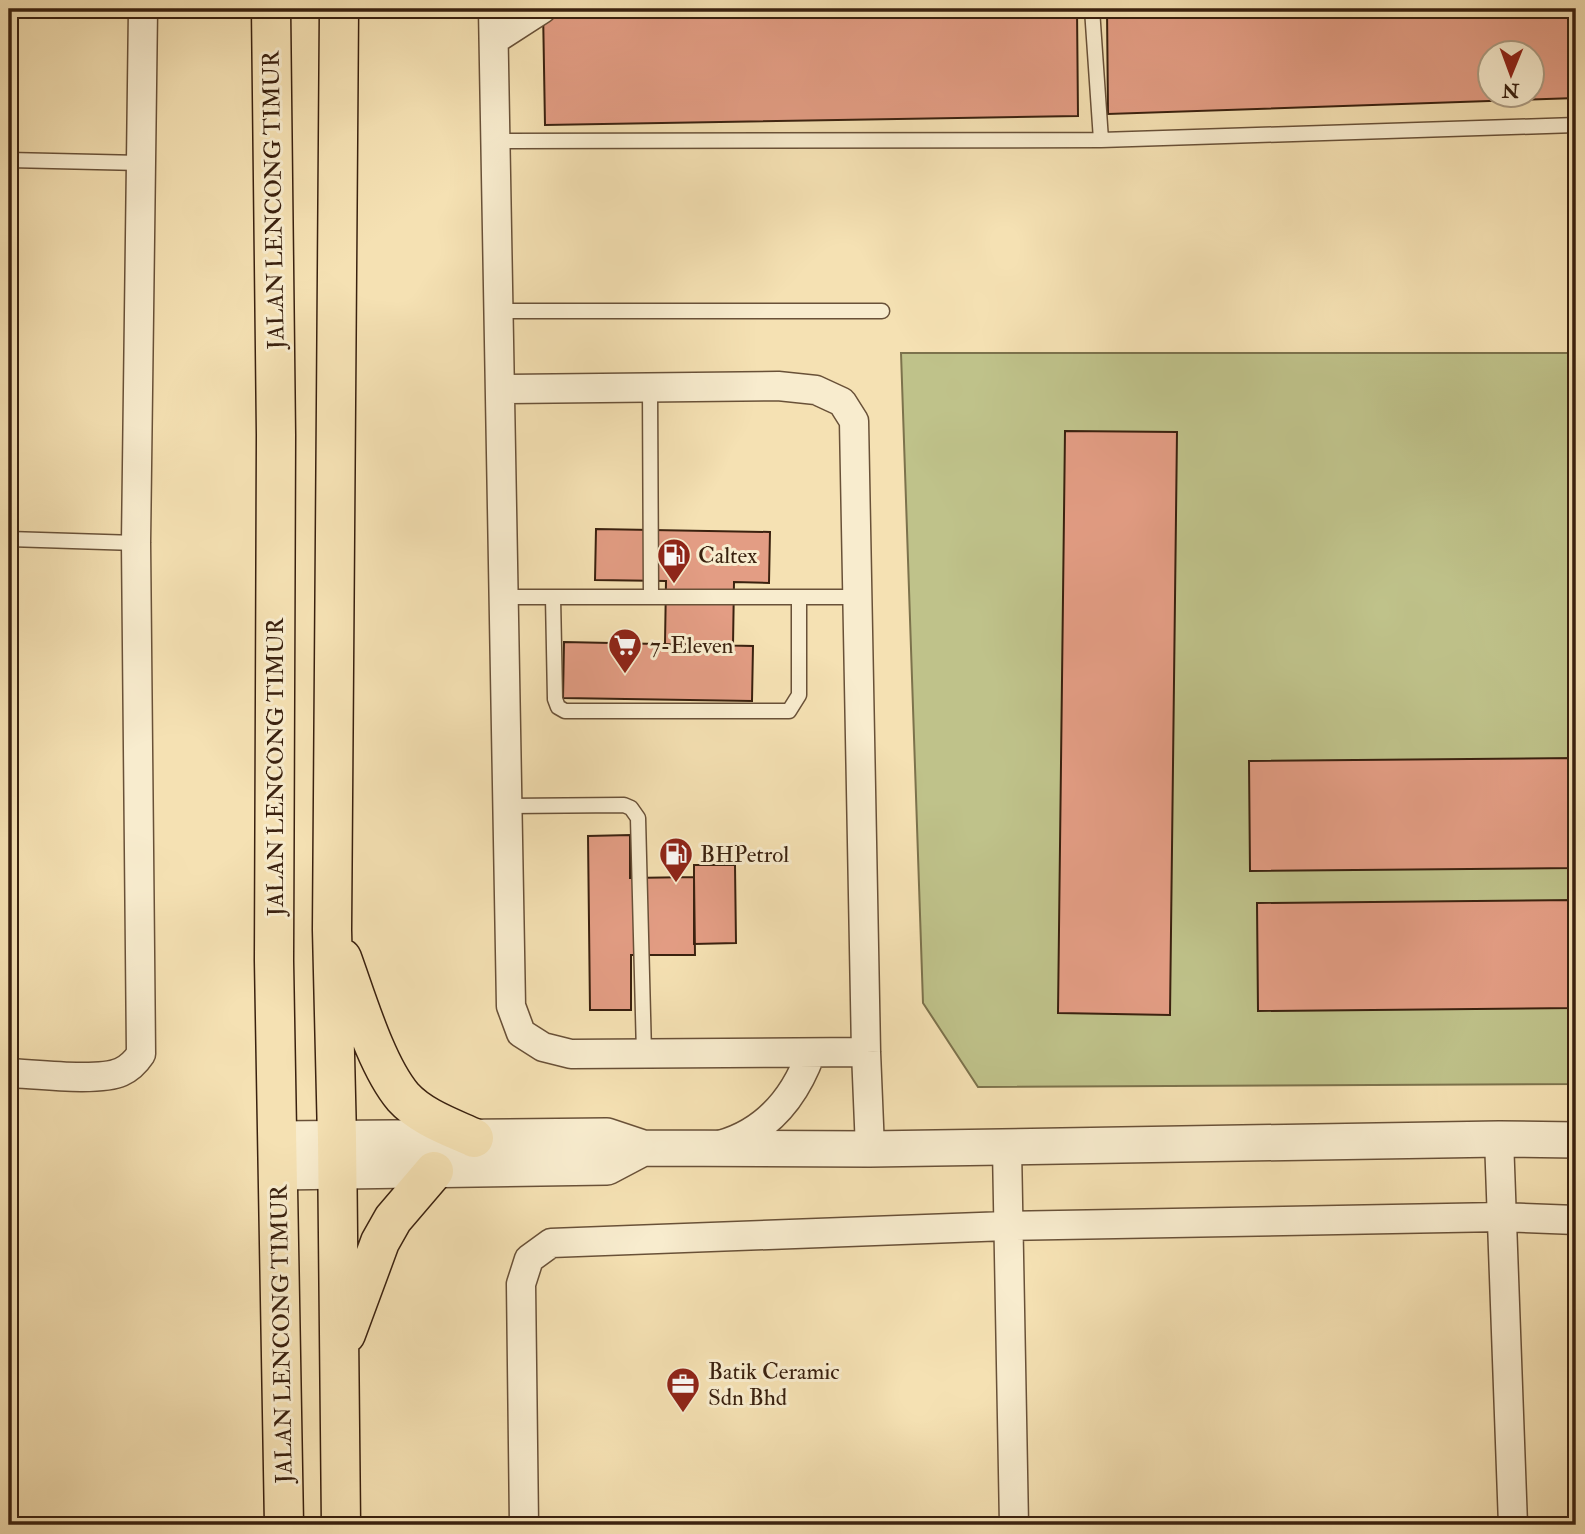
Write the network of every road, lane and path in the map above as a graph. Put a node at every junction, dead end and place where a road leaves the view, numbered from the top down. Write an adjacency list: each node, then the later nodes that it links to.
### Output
1 (143, 9): 12 (street)
2 (271, 9): 38 (highway, JALAN LENCONG TIMUR)
3 (339, 9): 25 (highway)
4 (493, 9): 7 (street)
5 (542, 9): 7 (street)
6 (1092, 9): 9 (lane)
7 (494, 40): 10 (street)
8 (1576, 125): 9 (lane)
9 (1101, 139): 10 (lane)
10 (496, 142): 13 (street)
11 (9, 160): 12 (lane)
12 (141, 163): 18 (street)
13 (498, 311): 14 (lane); 16 (street)
14 (881, 311)
15 (650, 387): 16 (street); 21 (lane); 23 (street)
16 (500, 389): 19 (street)
17 (9, 539): 18 (lane)
18 (136, 544): 29 (street)
19 (504, 597): 20 (lane); 24 (street)
20 (553, 597): 21 (lane); 22 (lane)
21 (651, 597): 22 (lane)
22 (799, 597): 23 (lane)
23 (856, 597): 26 (street)
24 (507, 806): 28 (street); 28 (lane)
25 (332, 930): 30 (highway); 37 (highway)
26 (866, 1052): 27 (street); 36 (street)
27 (811, 1053): 28 (street); 34 (street)
28 (644, 1054)
29 (9, 1073)
30 (474, 1138): 33 (street); 37 (street)
31 (1499, 1139): 32 (street); 35 (street); 40 (street)
32 (1576, 1140)
33 (643, 1148): 34 (street); 39 (street)
34 (707, 1148): 36 (street)
35 (1007, 1148): 36 (street); 42 (street)
36 (870, 1149)
37 (337, 1155): 38 (street); 39 (street); 43 (highway)
38 (278, 1156): 44 (highway, JALAN LENCONG TIMUR)
39 (433, 1171): 43 (highway)
40 (1501, 1217): 41 (street); 42 (street); 48 (street)
41 (1576, 1220)
42 (1007, 1226): 46 (street); 47 (street)
43 (339, 1352): 45 (highway)
44 (284, 1525)
45 (341, 1525)
46 (524, 1525)
47 (1014, 1525)
48 (1513, 1525)

